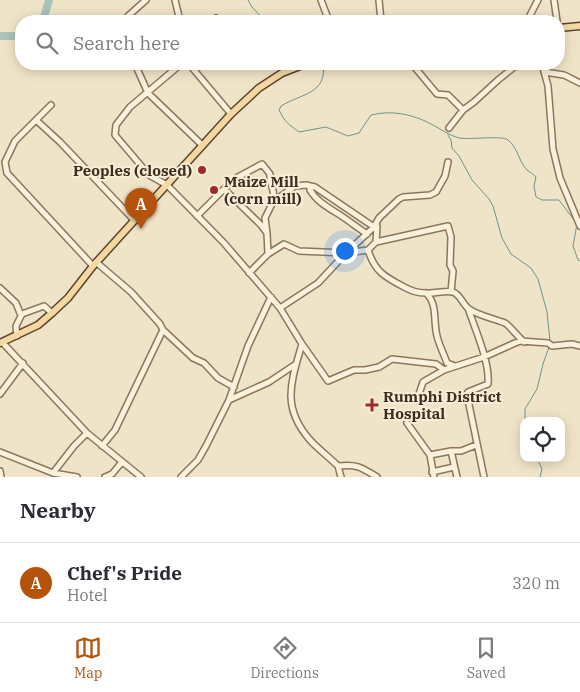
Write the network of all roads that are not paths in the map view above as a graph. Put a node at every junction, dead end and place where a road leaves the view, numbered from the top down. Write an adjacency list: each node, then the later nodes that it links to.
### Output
1 (146, 0): 7 (street)
2 (174, 0): 8 (street)
3 (321, 0): 9 (street)
4 (379, 0): 10 (street)
5 (538, 0): 11 (street)
6 (554, 0): 12 (street)
7 (129, 15)
8 (178, 15)
9 (327, 15)
10 (380, 15)
11 (530, 15)
12 (557, 15)
13 (580, 26): 14 (main road)
14 (565, 27)
15 (138, 70): 23 (street)
16 (174, 70): 23 (street)
17 (194, 70): 26 (street)
18 (290, 70): 26 (main road)
19 (417, 70): 25 (street)
20 (510, 70): 25 (street)
21 (544, 72): 22 (street); 37 (street)
22 (580, 83)
23 (148, 92): 29 (street); 31 (street)
24 (51, 105): 27 (street)
25 (463, 110): 28 (street)
26 (231, 114): 29 (main road)
27 (36, 120): 36 (street); 45 (street)
28 (449, 128)
29 (202, 144): 31 (main road)
30 (448, 162): 38 (street)
31 (167, 184): 35 (street); 36 (main road)
32 (310, 186): 34 (street); 38 (street); 40 (street)
33 (224, 189): 34 (street); 35 (street); 39 (street)
34 (272, 202): 39 (street)
35 (197, 216): 46 (street)
36 (134, 220): 45 (main road)
37 (580, 226)
38 (374, 227): 40 (street); 41 (street)
39 (267, 233): 44 (street)
40 (366, 234): 43 (street)
41 (376, 242): 42 (street); 48 (street)
42 (368, 250): 43 (street); 49 (street)
43 (346, 253): 44 (street); 51 (street)
44 (268, 254): 46 (street)
45 (95, 264): 54 (main road); 55 (street)
46 (249, 273): 50 (street)
47 (0, 288): 53 (street)
48 (451, 292): 49 (street); 52 (street)
49 (426, 294): 64 (street)
50 (271, 297): 51 (street); 66 (street)
51 (280, 308): 59 (street)
52 (468, 308): 58 (street); 61 (street)
53 (22, 314): 54 (street); 56 (street)
54 (52, 314): 56 (main road)
55 (163, 330): 66 (street); 73 (street)
56 (17, 336): 57 (main road)
57 (1, 342): 62 (street)
58 (524, 342): 60 (street); 61 (street)
59 (302, 344): 63 (street); 65 (street)
60 (578, 344)
61 (484, 357): 64 (street); 72 (street)
62 (23, 363): 67 (street); 71 (street)
63 (296, 364): 68 (street); 78 (street)
64 (454, 366): 65 (street)
65 (444, 370): 69 (street)
66 (234, 387): 68 (street)
67 (0, 394)
68 (229, 400): 87 (street)
69 (417, 400)
70 (407, 423): 76 (street)
71 (88, 433): 73 (street); 81 (street)
72 (476, 444): 74 (street); 91 (street)
73 (102, 446): 77 (street)
74 (451, 451): 76 (street); 79 (street)
75 (0, 452): 81 (street)
76 (430, 455): 82 (street)
77 (122, 462): 85 (street); 86 (street)
78 (338, 466): 88 (street); 89 (street)
79 (454, 467): 82 (street); 90 (street)
80 (0, 471): 83 (street)
81 (53, 473): 84 (street)
82 (433, 474)
83 (1, 477)
84 (76, 477)
85 (106, 477)
86 (141, 477)
87 (181, 477)
88 (340, 477)
89 (377, 477)
90 (457, 477)
91 (484, 477)

